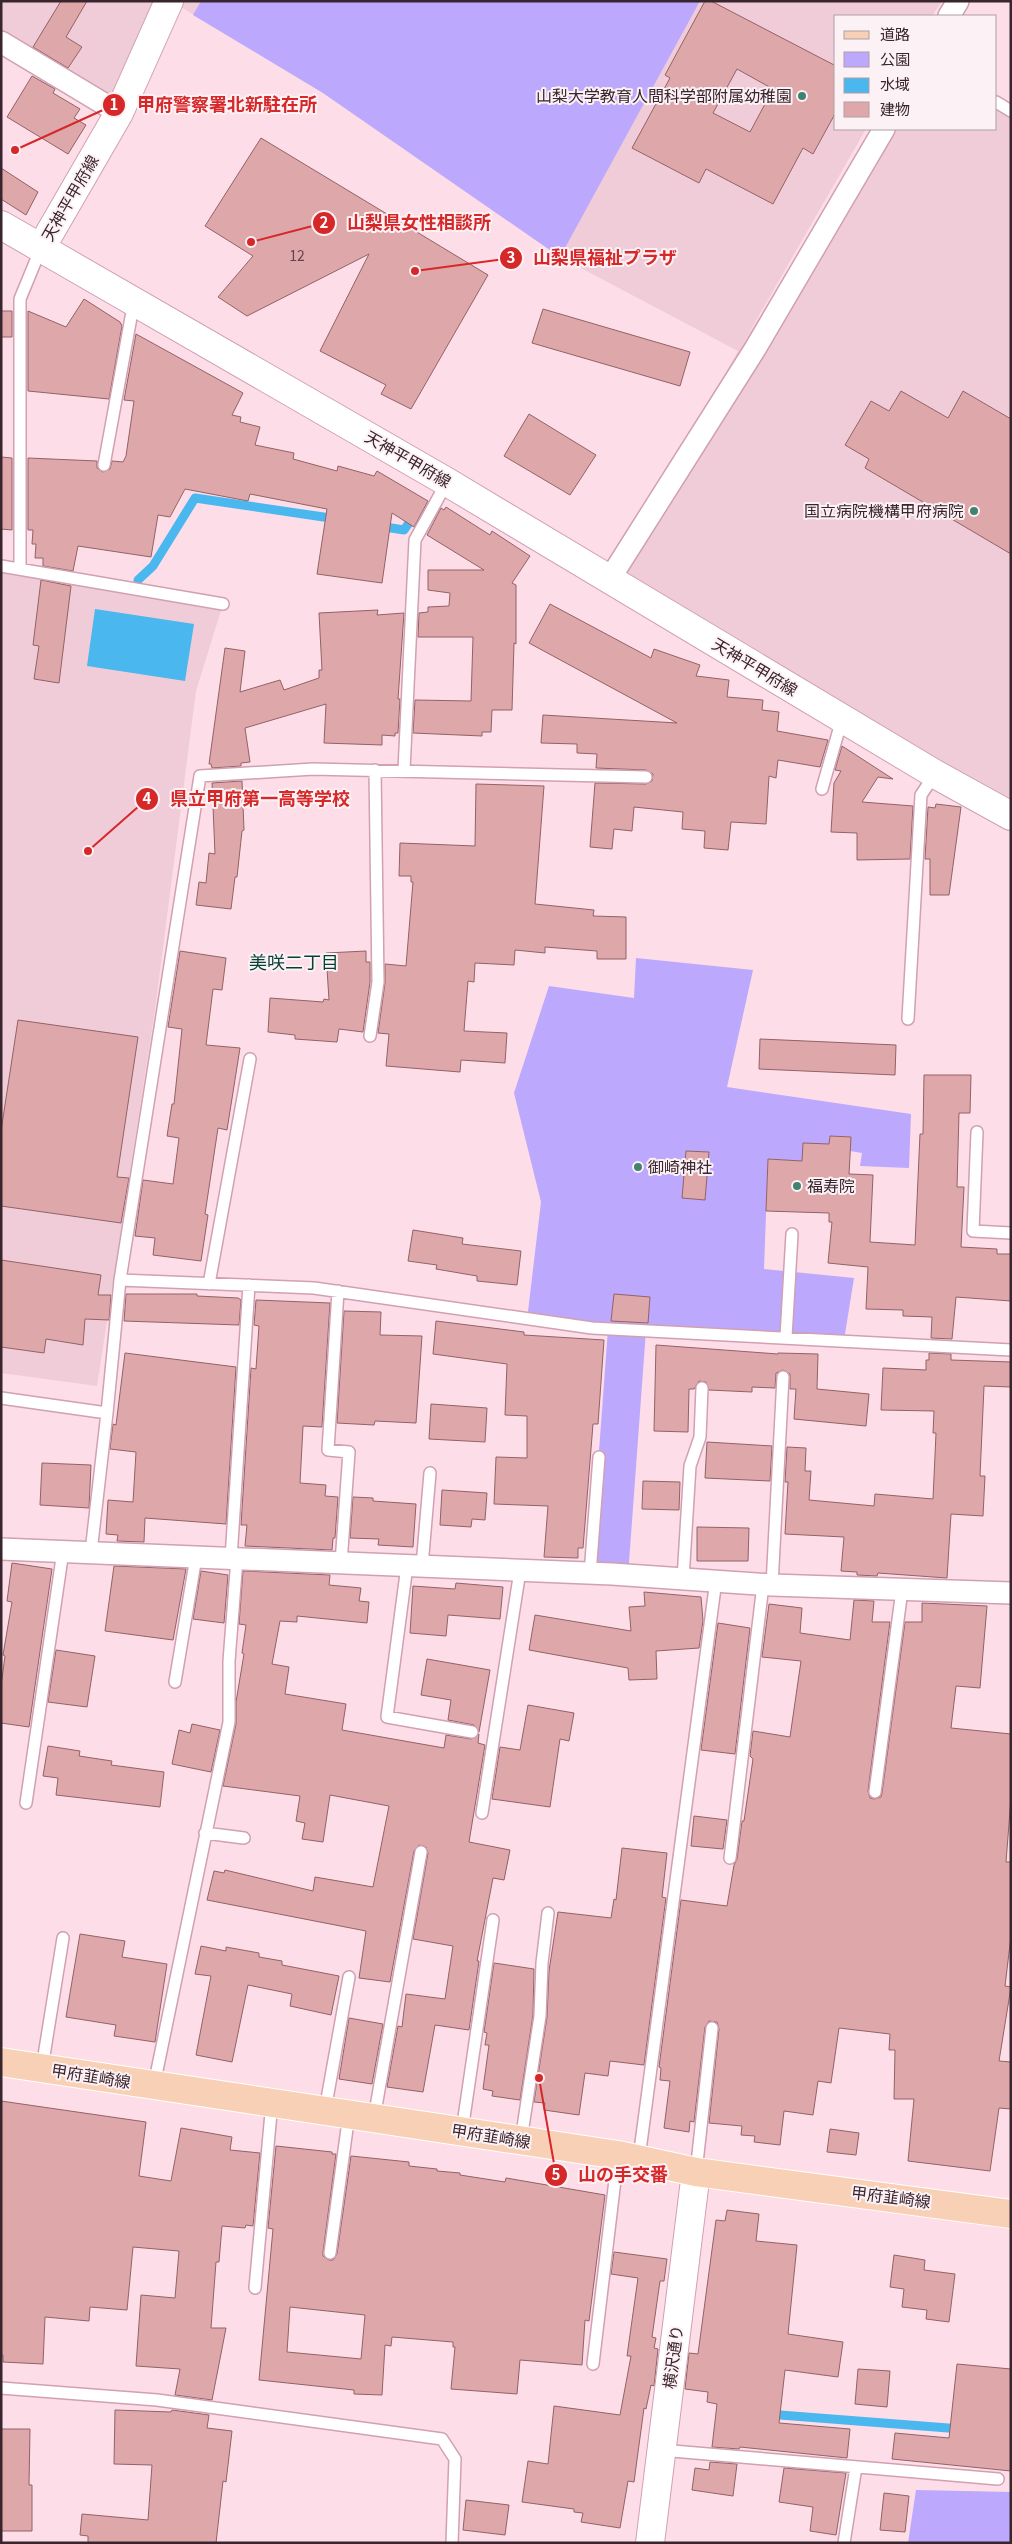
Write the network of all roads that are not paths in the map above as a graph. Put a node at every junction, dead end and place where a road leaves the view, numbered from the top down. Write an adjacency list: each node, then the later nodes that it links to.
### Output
1 (168, 1): 7 (main road, 天神平甲府線)
2 (958, 1): 3 (street)
3 (950, 15)
4 (1, 42): 7 (street)
5 (997, 103): 6 (lane)
6 (1011, 110)
7 (119, 113): 10 (main road, 天神平甲府線)
8 (883, 130): 16 (street)
9 (1, 225): 10 (main road)
10 (41, 248): 11 (main road, 天神平甲府線); 15 (lane)
11 (134, 301): 12 (lane); 13 (main road, 天神平甲府線)
12 (104, 464)
13 (448, 482): 16 (main road, 天神平甲府線); 20 (lane)
14 (1, 566): 15 (lane)
15 (20, 569): 17 (lane)
16 (609, 580): 18 (main road, 天神平甲府線)
17 (223, 604)
18 (842, 719): 21 (main road, 天神平甲府線); 23 (lane)
19 (375, 770): 20 (lane); 26 (lane); 31 (lane)
20 (404, 770): 22 (lane)
21 (935, 774): 24 (main road, 天神平甲府線); 25 (lane)
22 (646, 777)
23 (822, 789)
24 (1011, 816)
25 (908, 1019)
26 (370, 1036)
27 (250, 1059): 32 (lane)
28 (977, 1132): 29 (lane)
29 (1011, 1233)
30 (792, 1234): 35 (lane)
31 (120, 1280): 32 (lane); 40 (lane)
32 (210, 1284): 33 (lane)
33 (249, 1285): 34 (lane); 47 (lane)
34 (338, 1292): 35 (lane); 48 (lane)
35 (786, 1337): 36 (lane)
36 (1011, 1350)
37 (783, 1377): 54 (lane)
38 (702, 1388): 52 (lane)
39 (1, 1398): 40 (lane)
40 (107, 1413): 45 (lane)
41 (599, 1457): 51 (lane)
42 (430, 1473): 49 (lane)
43 (1, 1549): 44 (street)
44 (63, 1551): 45 (street); 60 (lane)
45 (91, 1552): 46 (street)
46 (196, 1557): 47 (street); 57 (lane)
47 (234, 1558): 48 (street); 62 (lane)
48 (341, 1563): 49 (street)
49 (414, 1566): 50 (street); 58 (lane)
50 (520, 1571): 51 (street); 61 (lane)
51 (590, 1574): 52 (street)
52 (684, 1579): 53 (street)
53 (716, 1580): 54 (street); 78 (lane)
54 (768, 1585): 55 (street); 65 (lane)
55 (902, 1590): 56 (street); 59 (lane)
56 (1011, 1593)
57 (175, 1682)
58 (472, 1732)
59 (875, 1792)
60 (26, 1803)
61 (482, 1813)
62 (204, 1832): 63 (lane); 73 (lane)
63 (244, 1838)
64 (421, 1852): 75 (lane)
65 (730, 1858)
66 (548, 1913): 77 (lane)
67 (494, 1920): 76 (lane)
68 (62, 1938): 72 (lane)
69 (349, 1977): 75 (lane)
70 (712, 2028): 79 (lane)
71 (1, 2062): 72 (main road, 甲府韮崎線)
72 (42, 2068): 73 (main road, 甲府韮崎線)
73 (154, 2086): 74 (main road, 甲府韮崎線)
74 (272, 2102): 75 (main road, 甲府韮崎線); 82 (lane)
75 (349, 2114): 76 (main road, 甲府韮崎線); 81 (lane)
76 (462, 2131): 77 (main road, 甲府韮崎線)
77 (520, 2140): 78 (main road, 甲府韮崎線)
78 (628, 2156): 79 (main road, 甲府韮崎線); 83 (lane)
79 (696, 2172): 80 (main road, 甲府韮崎線); 85 (main road, 横沢通り)
80 (1011, 2214)
81 (330, 2253)
82 (255, 2288)
83 (593, 2364)
84 (1, 2388): 88 (lane)
85 (661, 2450): 86 (lane); 89 (main road, 横沢通り)
86 (856, 2467): 87 (lane); 90 (lane)
87 (998, 2479)
88 (452, 2543)
89 (650, 2543)
90 (844, 2543)

